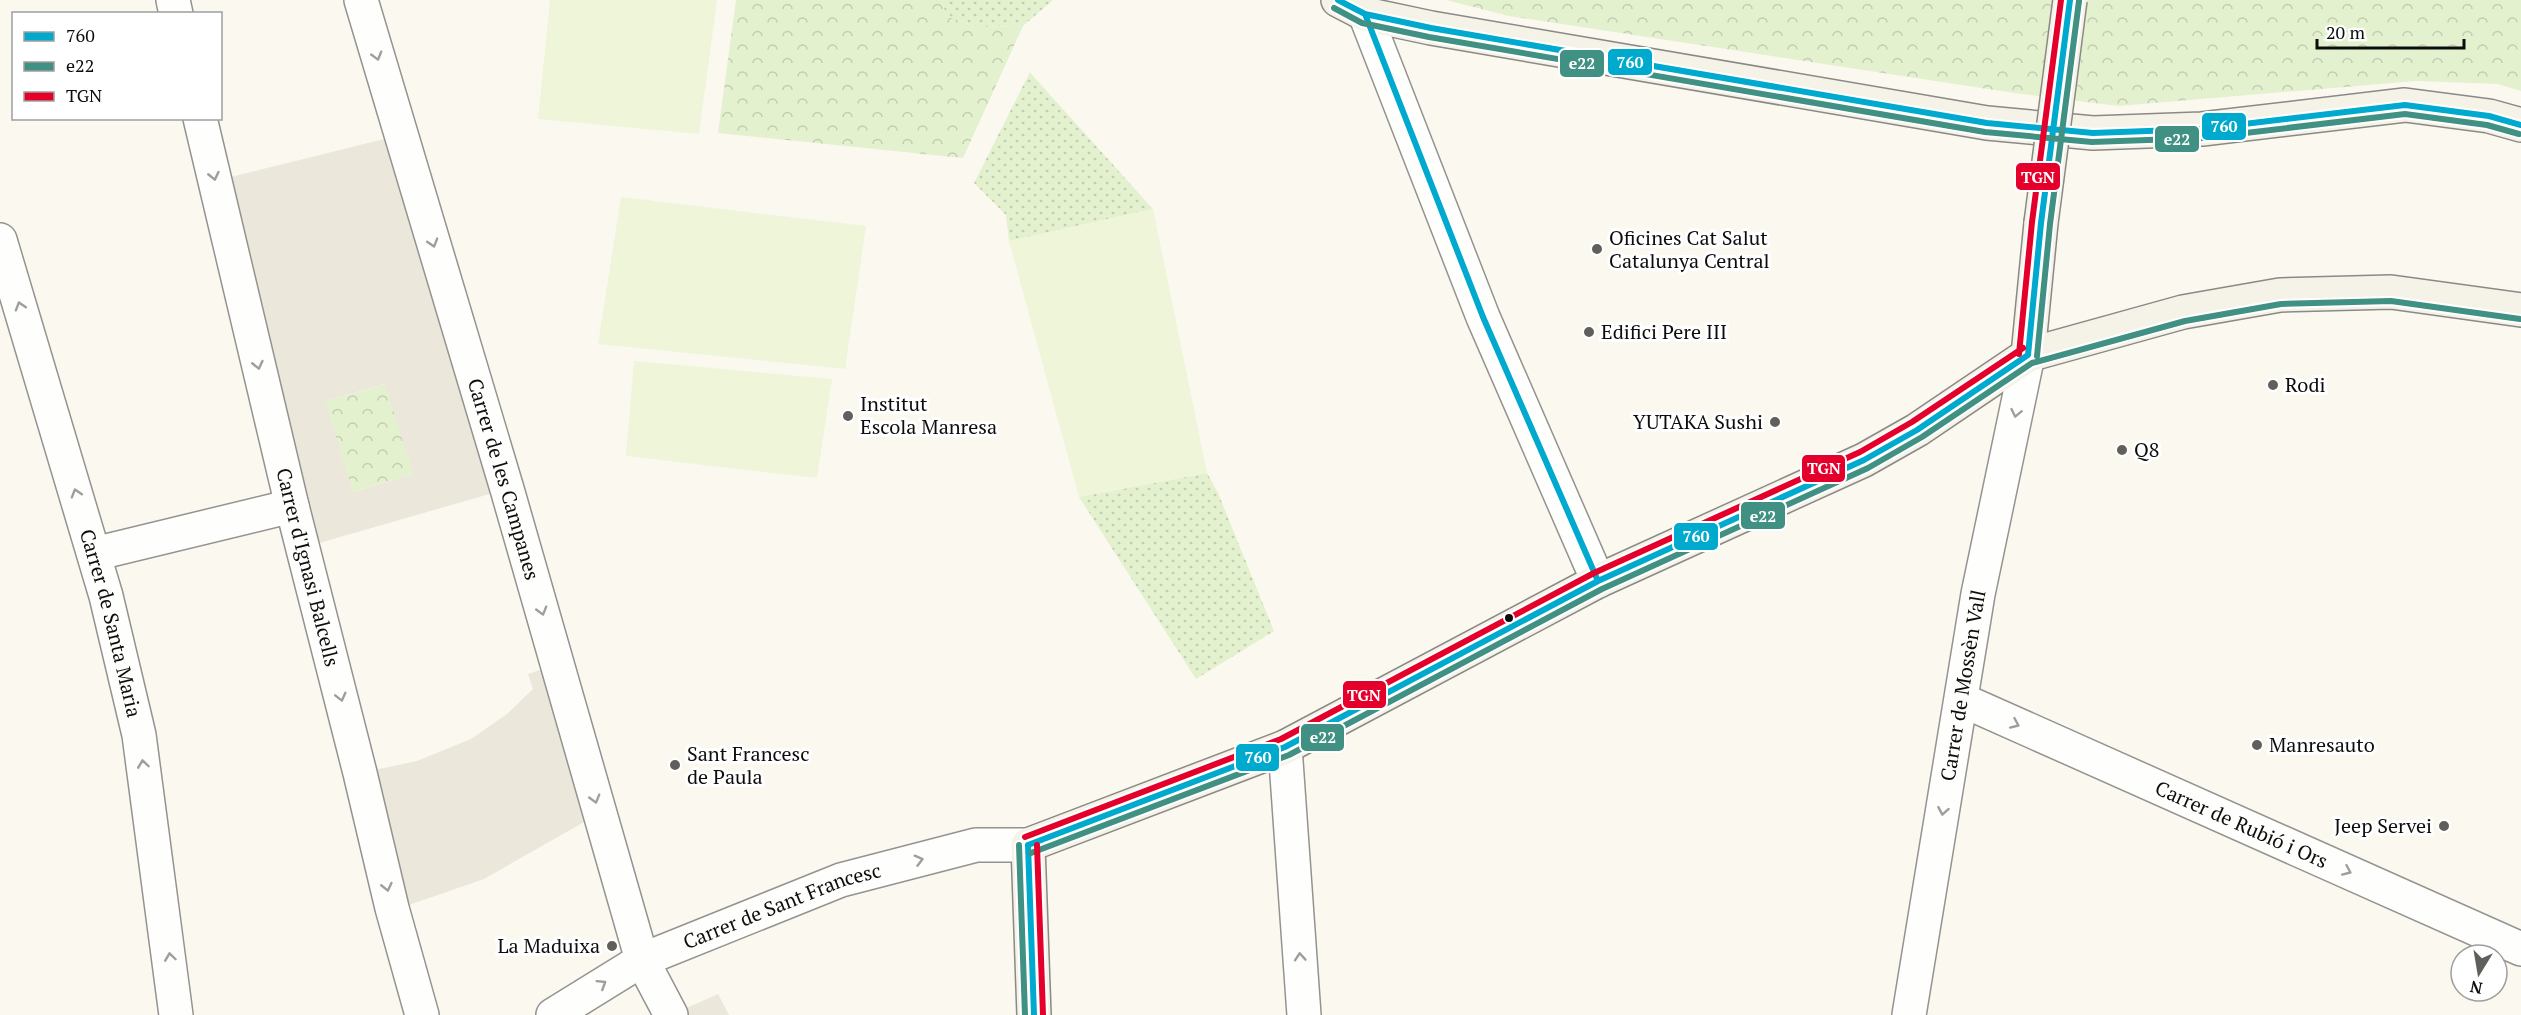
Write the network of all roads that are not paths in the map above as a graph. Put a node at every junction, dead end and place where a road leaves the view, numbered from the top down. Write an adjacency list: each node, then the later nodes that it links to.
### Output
1 (361, 0): 16 (street, Carrer de les Campanes, one-way to 16)
2 (2070, 0): 8 (street, bridge)
3 (1352, 7): 5 (street); 11 (street)
4 (200, 120): 9 (street, Carrer d'Ignasi Balcells, one-way to 9)
5 (2521, 125)
6 (0, 240): 10 (street, Carrer de Santa Maria, one-way to 6)
7 (2521, 310): 8 (street)
8 (2028, 355): 11 (street); 12 (street, Carrer de Mossèn Vall, one-way to 12)
9 (292, 506): 10 (street); 18 (street, Carrer d'Ignasi Balcells, one-way to 18)
10 (94, 555): 17 (street, Carrer de Santa Maria, one-way to 10)
11 (1598, 581): 13 (street)
12 (1962, 700): 15 (street, Carrer de Rubió i Ors, one-way to 15); 23 (street, Carrer de Mossèn Vall, one-way to 23)
13 (1285, 747): 14 (street); 22 (street, one-way to 13)
14 (1028, 845): 16 (street, Carrer de Sant Francesc, one-way to 14); 21 (street)
15 (2521, 949)
16 (642, 960): 19 (street, Carrer de Sant Francesc, one-way to 16); 20 (street, Carrer de les Campanes)
17 (176, 1015)
18 (422, 1015)
19 (553, 1015)
20 (671, 1015)
21 (1034, 1015)
22 (1304, 1015)
23 (1909, 1015)

